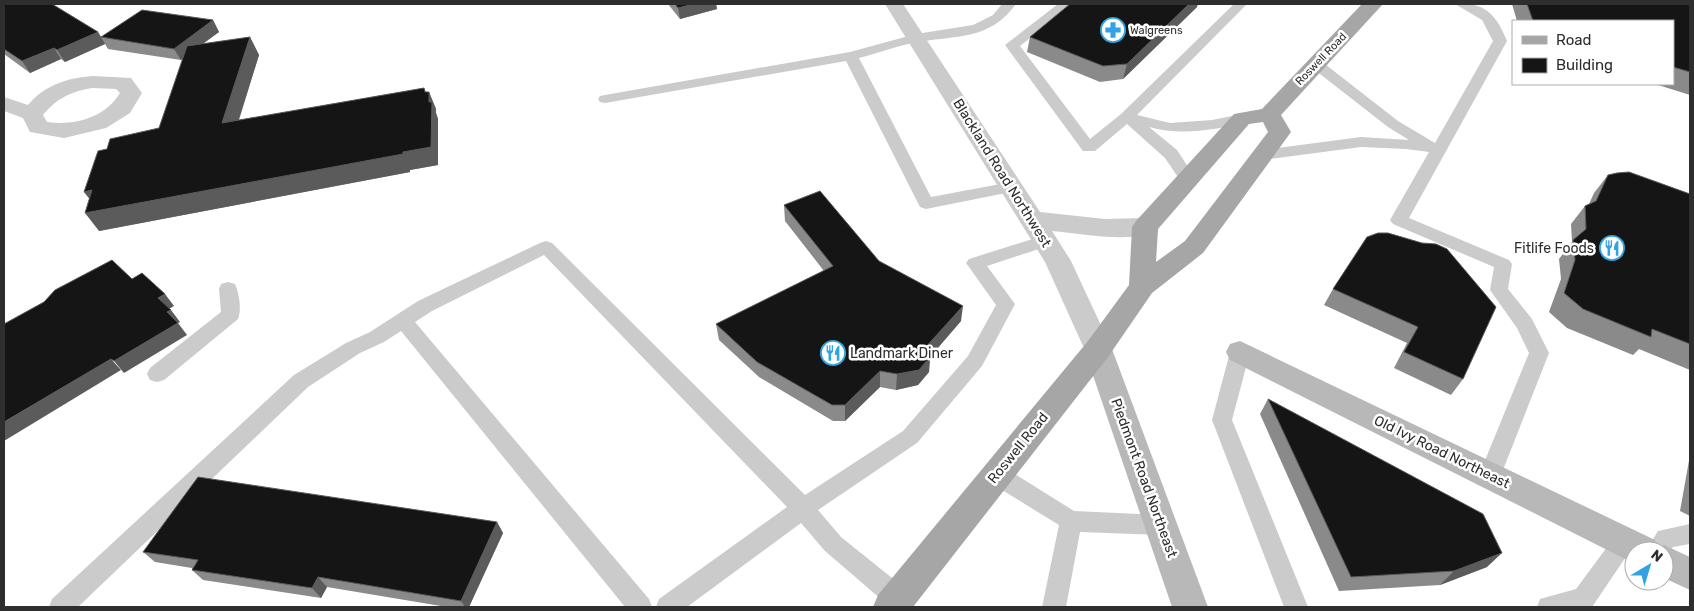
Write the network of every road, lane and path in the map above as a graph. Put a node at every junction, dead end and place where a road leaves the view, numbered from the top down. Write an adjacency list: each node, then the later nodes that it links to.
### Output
1 (894, 4): 7 (street, Blackland Road Northwest)
2 (1009, 4): 7 (lane)
3 (1066, 4): 14 (lane)
4 (1242, 4): 14 (lane)
5 (1373, 4): 9 (main road, Roswell Road)
6 (1462, 4): 16 (lane)
7 (916, 38): 8 (lane); 19 (street, Blackland Road Northwest)
8 (851, 56): 10 (lane); 19 (lane)
9 (1316, 64): 13 (main road, Roswell Road); 16 (lane)
10 (605, 99)
11 (4, 104): 12 (street)
12 (32, 114)
13 (1268, 114): 15 (main road); 17 (main road, Roswell Road)
14 (1126, 117): 15 (lane); 18 (lane)
15 (1242, 119): 18 (main road)
16 (1438, 149): 17 (lane); 30 (lane)
17 (1263, 155): 23 (main road, Roswell Road)
18 (1188, 179): 21 (main road)
19 (1011, 187): 20 (street, Blackland Road Northwest)
20 (1032, 220): 21 (street); 22 (street, Blackland Road Northwest)
21 (1145, 227): 23 (main road)
22 (1045, 241): 26 (street, Blackland Road Northwest); 31 (lane)
23 (1142, 286): 26 (main road, Roswell Road)
24 (228, 289): 28 (lane)
25 (403, 321): 31 (lane); 41 (lane); 42 (lane)
26 (1098, 349): 29 (main road, Roswell Road); 33 (street, Piedmont Road Northeast)
27 (1240, 352): 30 (street, Old Ivy Road Northeast); 46 (lane)
28 (157, 374)
29 (997, 474): 32 (lane); 40 (main road, Roswell Road)
30 (1490, 475): 35 (street, Old Ivy Road Northeast)
31 (798, 504): 40 (lane); 43 (lane)
32 (1071, 521): 33 (lane); 44 (lane)
33 (1161, 525): 45 (street, Piedmont Road Northeast)
34 (1690, 534): 36 (lane)
35 (1624, 541)
36 (1664, 541)
37 (1624, 556): 47 (lane)
38 (1674, 566): 39 (street)
39 (1690, 574)
40 (894, 603)
41 (61, 607)
42 (640, 607)
43 (668, 607)
44 (1054, 607)
45 (1190, 607)
46 (1296, 607)
47 (1549, 607)

